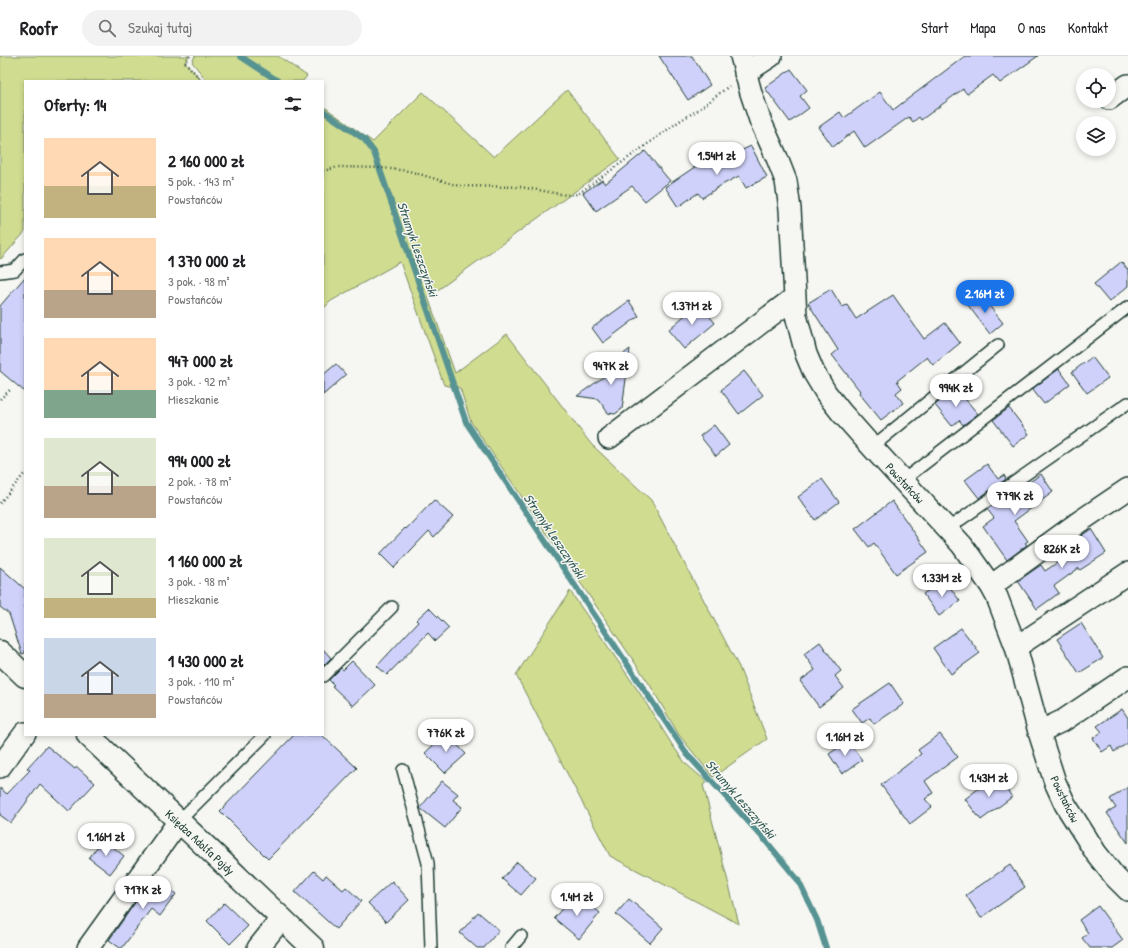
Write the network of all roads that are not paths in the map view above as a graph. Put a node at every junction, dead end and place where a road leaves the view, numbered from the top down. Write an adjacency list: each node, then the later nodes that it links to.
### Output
1 (771, 56): 2 (street)
2 (743, 65): 7 (street, Powstańców)
3 (1128, 85): 4 (street)
4 (1116, 93)
5 (24, 260): 6 (lane)
6 (0, 272)
7 (795, 297): 11 (street); 12 (street, Powstańców)
8 (1128, 307): 13 (lane)
9 (998, 345): 12 (lane)
10 (1128, 403): 15 (lane)
11 (609, 438)
12 (872, 448): 13 (street, Powstańców)
13 (902, 481): 15 (street, Powstańców)
14 (1128, 489): 17 (street)
15 (947, 529): 17 (street, Powstańców)
16 (1128, 573): 19 (street)
17 (991, 586): 19 (street, Powstańców)
18 (392, 607): 22 (lane)
19 (1016, 647): 24 (street, Powstańców)
20 (0, 652): 21 (street)
21 (24, 675)
22 (324, 675)
23 (1128, 677): 24 (street)
24 (1039, 732): 31 (street, Powstańców)
25 (24, 734): 28 (street)
26 (89, 736): 30 (street, Księdza Adolfa Pojdy)
27 (264, 736): 30 (lane)
28 (0, 767)
29 (403, 770): 37 (lane)
30 (179, 821): 32 (street, Księdza Adolfa Pojdy); 34 (street)
31 (1124, 878)
32 (282, 918): 35 (street); 36 (street, Księdza Adolfa Pojdy)
33 (521, 936): 38 (lane)
34 (88, 948)
35 (258, 948)
36 (313, 948)
37 (431, 948)
38 (512, 948)

